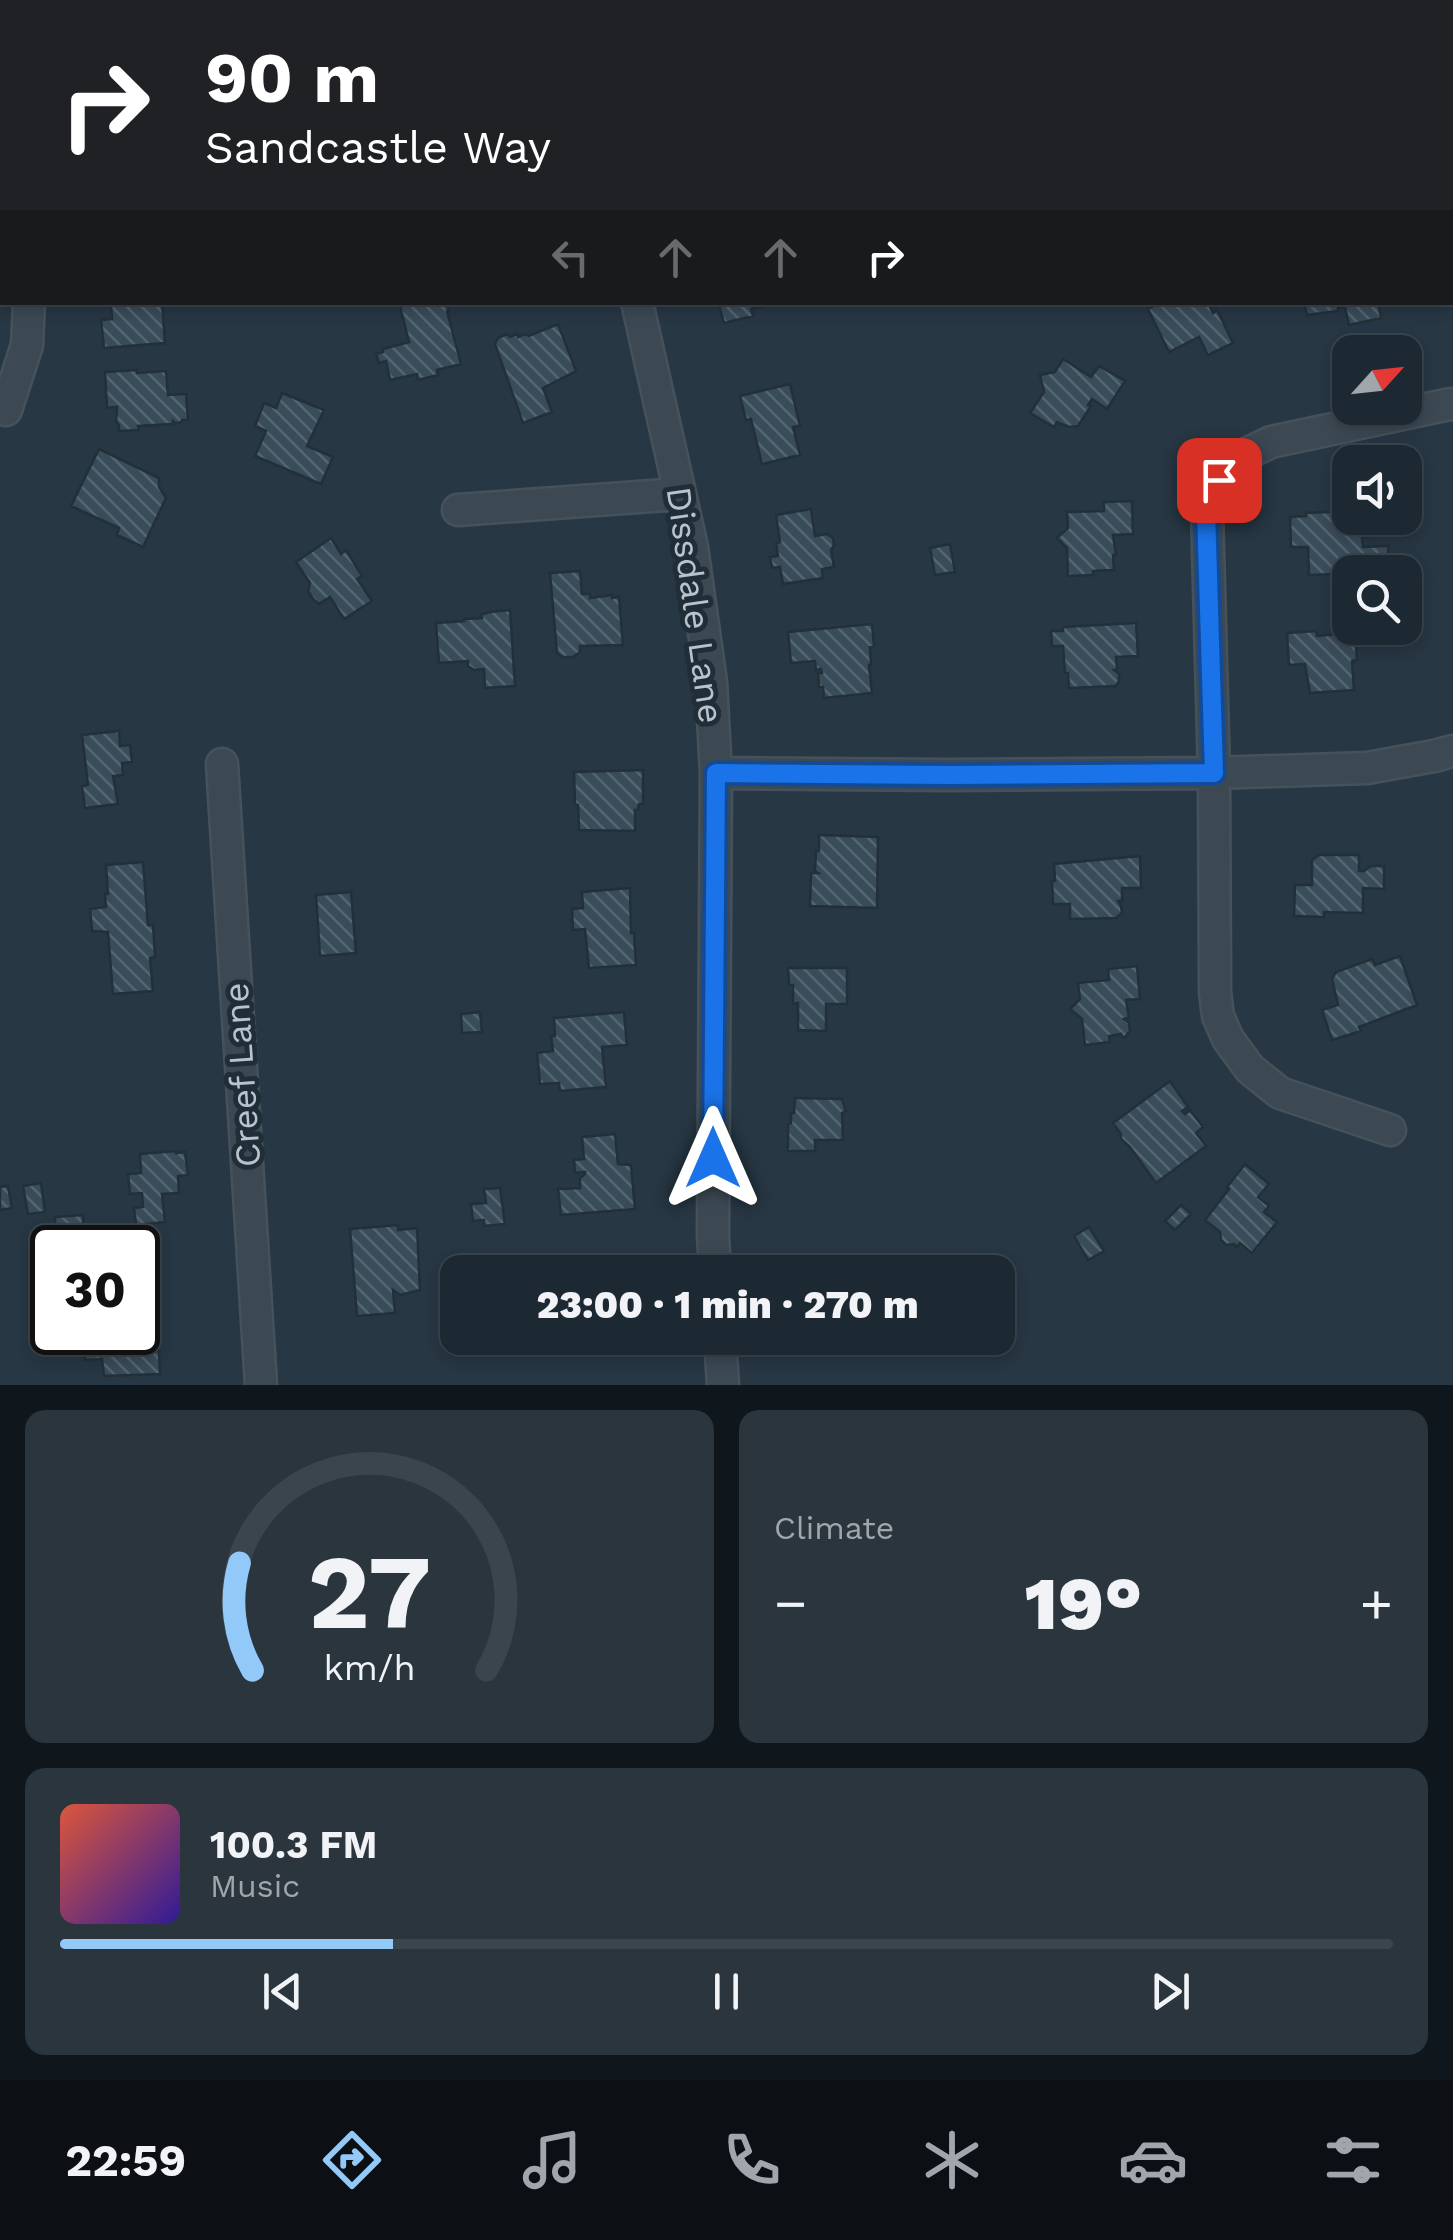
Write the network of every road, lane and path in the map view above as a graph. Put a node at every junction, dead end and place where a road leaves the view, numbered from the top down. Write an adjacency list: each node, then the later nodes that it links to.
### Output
1 (29, 305): 4 (street)
2 (638, 305): 5 (street, Dissdale Lane)
3 (1450, 404): 10 (street)
4 (6, 410)
5 (680, 494): 6 (street); 9 (street, Dissdale Lane)
6 (458, 510)
7 (1453, 750): 10 (street)
8 (222, 764): 14 (street, Creef Lane)
9 (716, 773): 10 (street); 12 (street, Dissdale Lane)
10 (1214, 773): 11 (street)
11 (1390, 1130)
12 (714, 1255)
13 (721, 1355): 15 (street)
14 (261, 1385)
15 (723, 1385)

